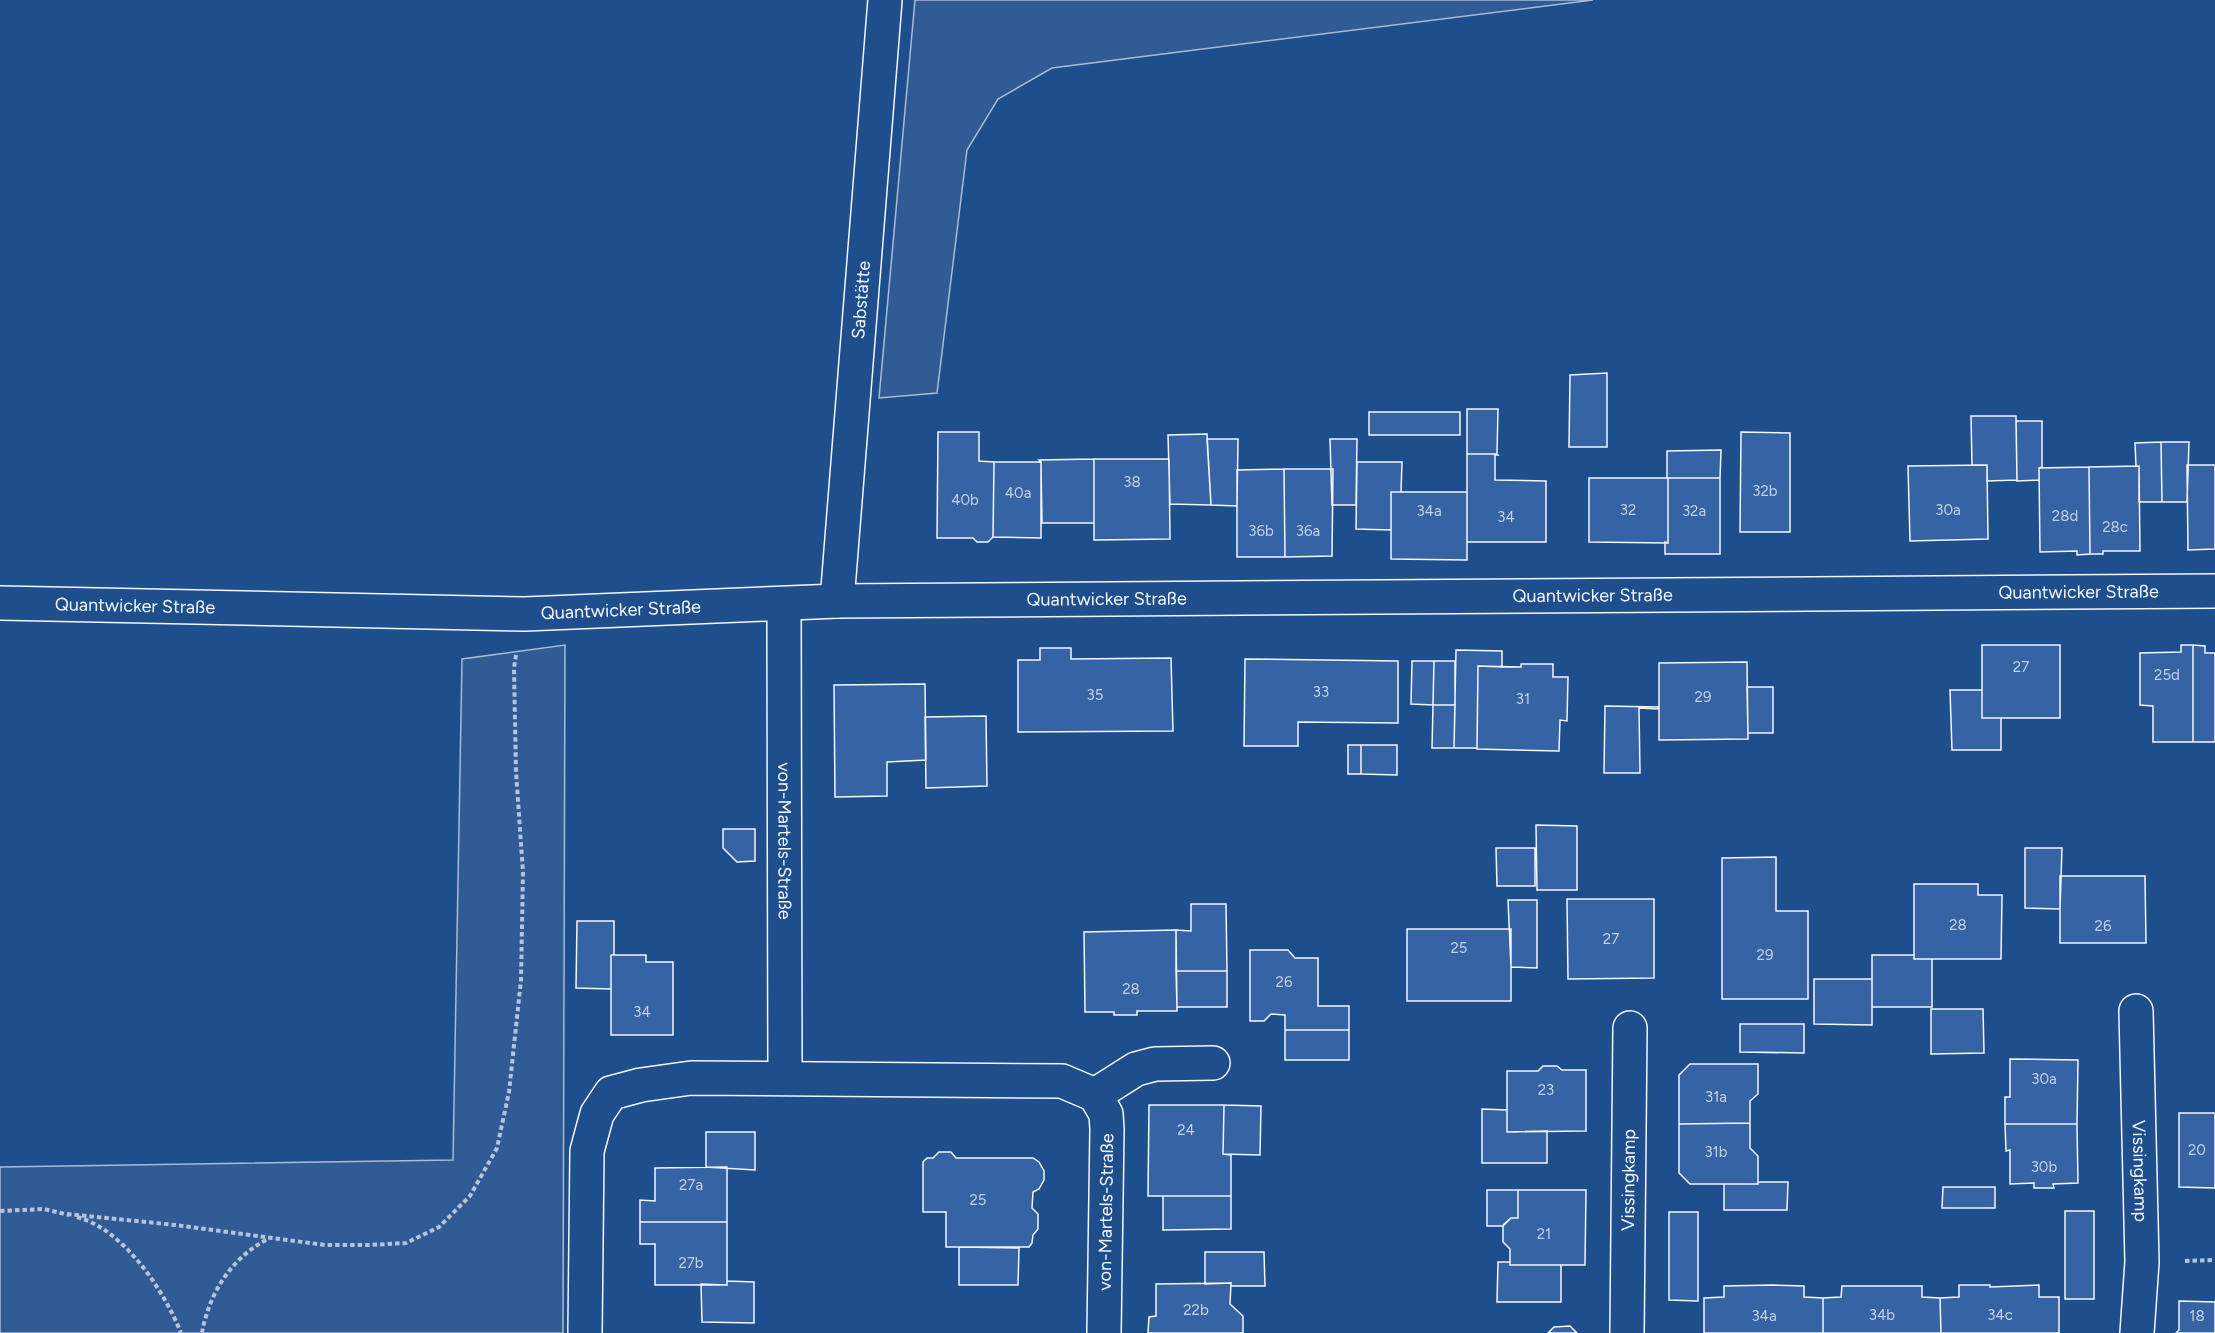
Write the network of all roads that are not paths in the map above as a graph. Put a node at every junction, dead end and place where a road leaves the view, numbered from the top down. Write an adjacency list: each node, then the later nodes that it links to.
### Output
1 (885, 0): 3 (street, Sabstätte)
2 (2215, 591): 3 (street, Quantwicker Straße)
3 (837, 601): 5 (street, Quantwicker Straße)
4 (0, 603): 5 (street, Quantwicker Straße)
5 (784, 604): 9 (street, von-Martels-Straße)
6 (2136, 1011): 14 (street, Vissingkamp)
7 (1630, 1028): 13 (street, Vissingkamp)
8 (1213, 1063): 10 (street)
9 (785, 1078): 10 (street); 11 (street)
10 (1095, 1095): 12 (street, von-Martels-Straße)
11 (585, 1333)
12 (1104, 1333)
13 (1627, 1333)
14 (2137, 1333)

